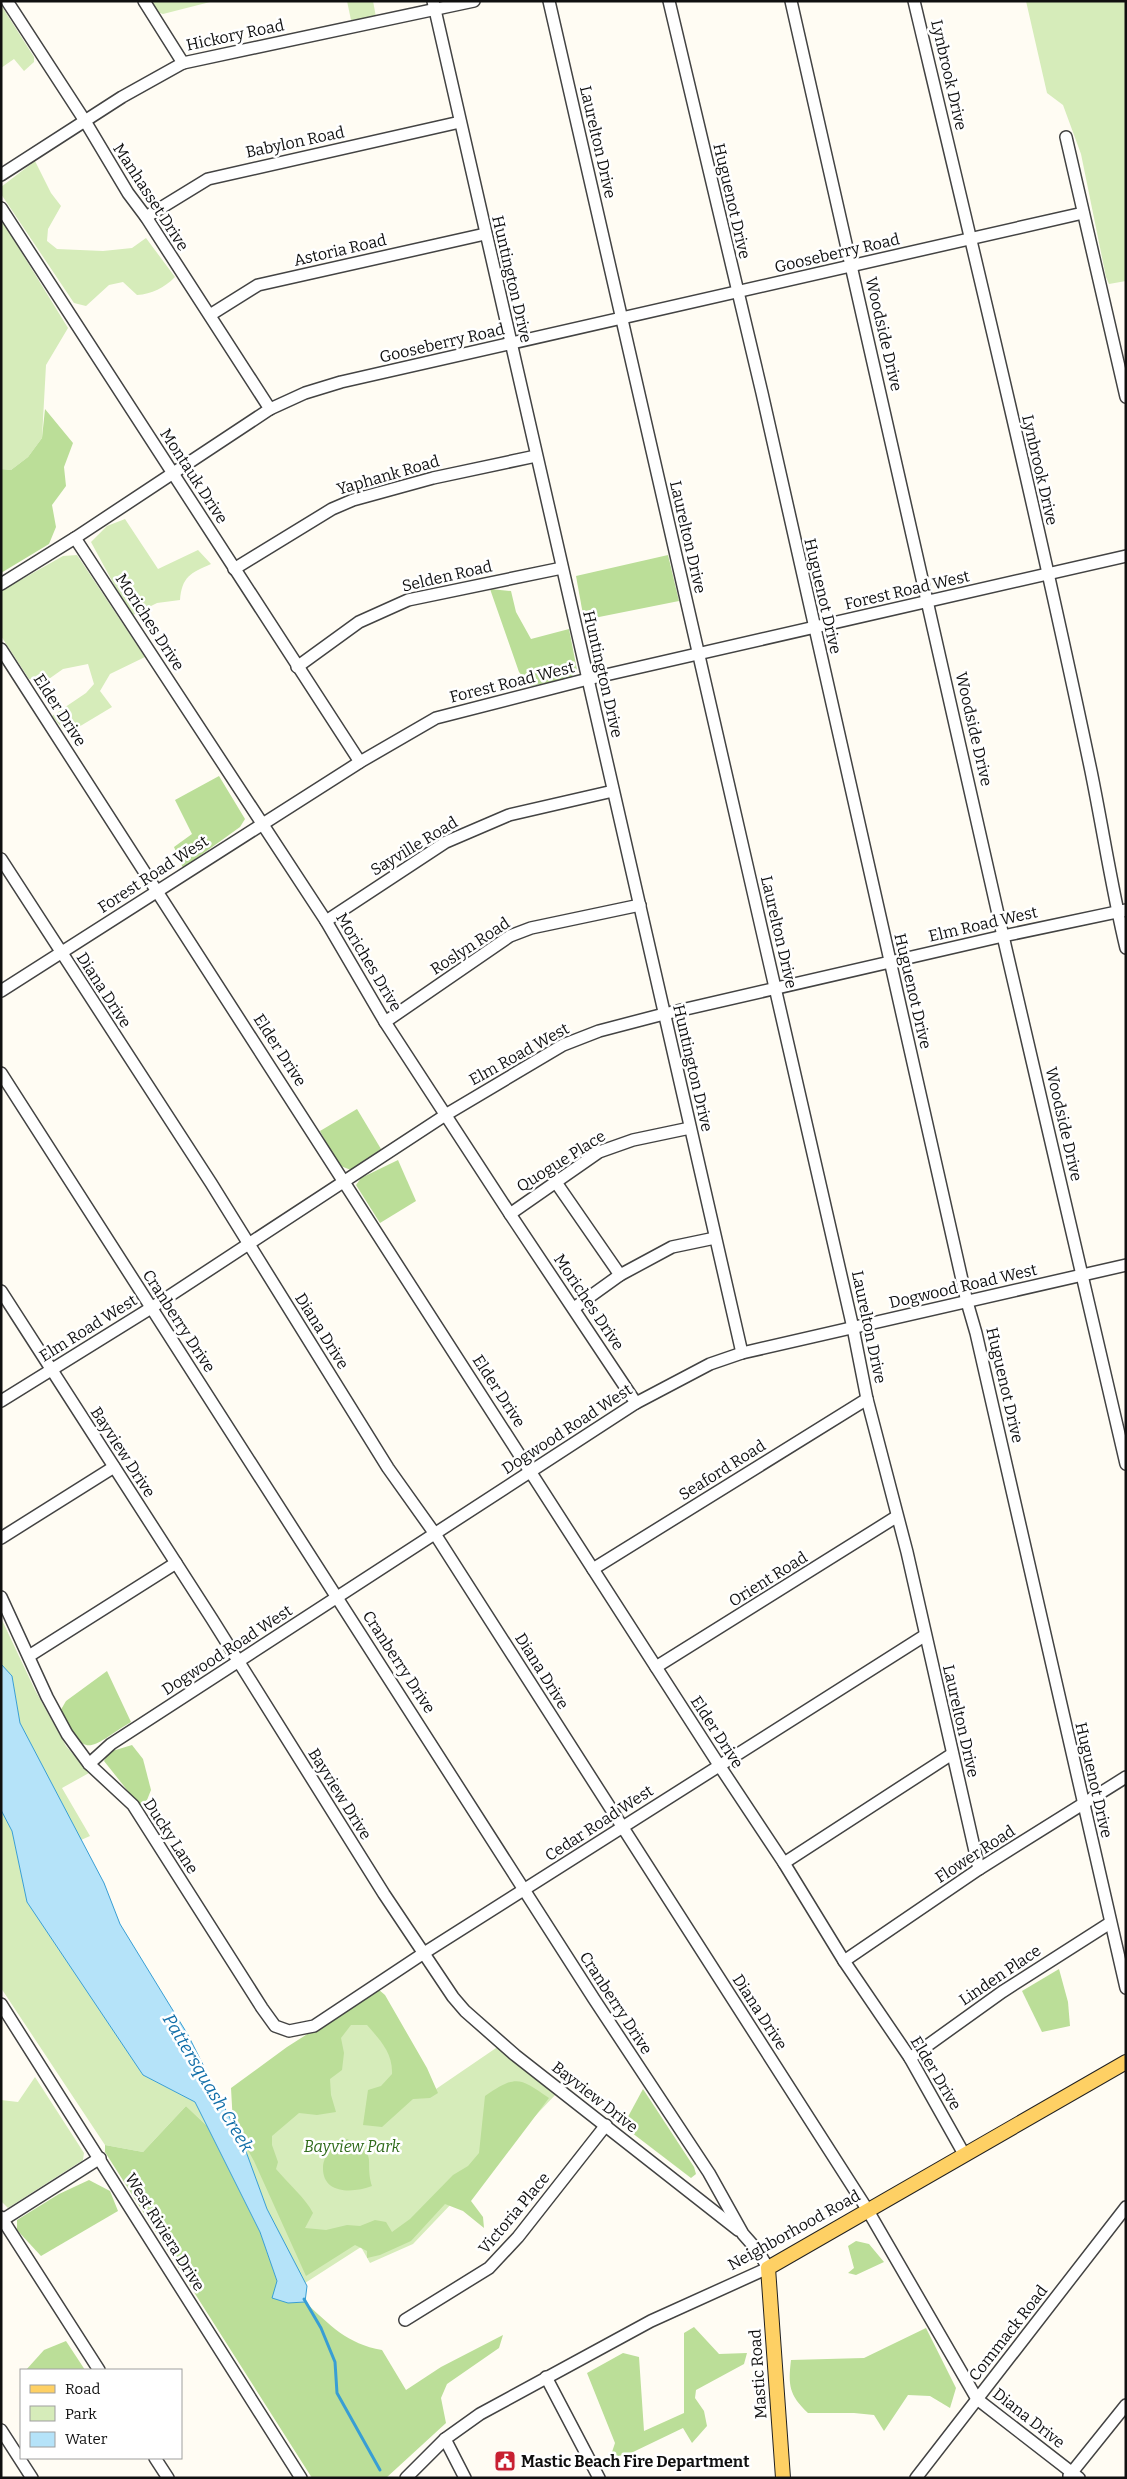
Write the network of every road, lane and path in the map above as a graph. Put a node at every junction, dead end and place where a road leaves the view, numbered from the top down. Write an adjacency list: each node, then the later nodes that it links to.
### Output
1 (7, 1): 10 (street, Manhasset Drive)
2 (144, 1): 9 (street)
3 (474, 1): 8 (street, Hickory Road)
4 (549, 1): 22 (street, Laurelton Drive)
5 (669, 1): 20 (street, Huguenot Drive)
6 (792, 1): 19 (street, Woodside Drive)
7 (914, 1): 18 (street, Lynbrook Drive)
8 (434, 5): 9 (street, Hickory Road); 11 (street, Huntington Drive)
9 (183, 63): 10 (street, Hickory Road)
10 (85, 122): 13 (street, Hickory Road); 16 (street, Manhasset Drive)
11 (460, 122): 16 (street, Babylon Road); 17 (street, Huntington Drive)
12 (1066, 137): 15 (street)
13 (1, 175)
14 (1, 208): 27 (street, Montauk Drive)
15 (1083, 213): 18 (street, Gooseberry Road); 24 (street)
16 (146, 217): 21 (street, Manhasset Drive)
17 (484, 234): 21 (street, Astoria Road); 23 (street, Huntington Drive)
18 (971, 238): 19 (street, Gooseberry Road); 32 (street, Lynbrook Drive)
19 (852, 266): 20 (street, Gooseberry Road); 34 (street, Woodside Drive)
20 (736, 292): 22 (street, Gooseberry Road); 35 (street, Huguenot Drive)
21 (210, 315): 25 (street, Manhasset Drive)
22 (620, 319): 23 (street, Gooseberry Road); 37 (street, Laurelton Drive)
23 (510, 344): 25 (street, Gooseberry Road); 26 (street, Huntington Drive)
24 (1126, 396)
25 (270, 409): 27 (street, Gooseberry Road)
26 (536, 456): 30 (street, Huntington Drive); 31 (street, Yaphank Road)
27 (172, 474): 28 (street, Gooseberry Road); 31 (street, Montauk Drive)
28 (75, 538): 33 (street, Gooseberry Road); 42 (street, Moriches Drive)
29 (1126, 556): 32 (street, Forest Road West)
30 (562, 568): 38 (street, Selden Road); 39 (street, Huntington Drive)
31 (234, 569): 38 (street, Montauk Drive)
32 (1047, 574): 34 (street, Forest Road West); 46 (street, Lynbrook Drive)
33 (1, 584)
34 (929, 602): 35 (street, Forest Road West); 48 (street, Woodside Drive)
35 (814, 628): 37 (street, Forest Road West); 51 (street, Huguenot Drive)
36 (1, 649): 44 (street, Elder Drive)
37 (698, 654): 39 (street, Forest Road West); 52 (street, Laurelton Drive)
38 (297, 667): 40 (street, Montauk Drive)
39 (588, 679): 40 (street, Forest Road West); 41 (street, Huntington Drive)
40 (360, 762): 42 (street, Forest Road West)
41 (613, 791): 45 (street, Huntington Drive); 47 (street, Sayville Road)
42 (263, 824): 44 (street, Forest Road West); 47 (street, Moriches Drive)
43 (1, 858): 50 (street, Diana Drive)
44 (157, 890): 50 (street, Forest Road West); 60 (street, Elder Drive)
45 (640, 905): 54 (street, Huntington Drive); 55 (street, Roslyn Road)
46 (1122, 911): 48 (street, Elm Road West); 49 (street, Lynbrook Drive)
47 (326, 921): 55 (street, Moriches Drive)
48 (1003, 936): 51 (street, Elm Road West); 65 (street, Woodside Drive)
49 (1126, 948)
50 (62, 954): 53 (street, Forest Road West); 63 (street, Diana Drive)
51 (890, 962): 52 (street, Elm Road West); 68 (street, Huguenot Drive)
52 (776, 989): 54 (street, Elm Road West); 71 (street, Laurelton Drive)
53 (1, 991)
54 (664, 1014): 57 (street, Elm Road West); 58 (street, Huntington Drive)
55 (386, 1022): 57 (street, Moriches Drive)
56 (1, 1073): 69 (street, Cranberry Drive)
57 (447, 1114): 60 (street, Elm Road West); 61 (street, Moriches Drive)
58 (690, 1128): 59 (street, Quogue Place); 62 (street, Huntington Drive)
59 (555, 1181): 61 (street, Quogue Place); 66 (street)
60 (344, 1182): 63 (street, Elm Road West); 79 (street, Elder Drive)
61 (510, 1214): 70 (street, Moriches Drive)
62 (715, 1238): 66 (street); 72 (street, Huntington Drive)
63 (248, 1245): 69 (street, Elm Road West); 81 (street, Diana Drive)
64 (1126, 1265): 65 (street, Dogwood Road West)
65 (1083, 1274): 68 (street, Dogwood Road West); 77 (street, Woodside Drive)
66 (620, 1275): 70 (street)
67 (1, 1291): 73 (street, Bayview Drive)
68 (967, 1302): 71 (street, Dogwood Road West); 95 (street, Huguenot Drive)
69 (151, 1308): 73 (street, Elm Road West); 85 (street, Cranberry Drive)
70 (574, 1308): 76 (street, Moriches Drive)
71 (853, 1328): 72 (street, Dogwood Road West); 74 (street, Laurelton Drive)
72 (742, 1353): 76 (street, Dogwood Road West)
73 (51, 1370): 75 (street, Elm Road West); 78 (street, Bayview Drive)
74 (868, 1399): 80 (street, Laurelton Drive); 84 (street, Seaford Road)
75 (1, 1401)
76 (636, 1403): 79 (street, Dogwood Road West)
77 (1126, 1464)
78 (114, 1467): 82 (street); 83 (street, Bayview Drive)
79 (532, 1472): 81 (street, Dogwood Road West); 84 (street, Elder Drive)
80 (896, 1517): 87 (street, Laurelton Drive); 90 (street, Orient Road)
81 (435, 1534): 85 (street, Dogwood Road West); 96 (street, Diana Drive)
82 (1, 1538)
83 (176, 1563): 88 (street); 89 (street, Bayview Drive)
84 (593, 1569): 90 (street, Elder Drive)
85 (338, 1596): 89 (street, Dogwood Road West); 99 (street, Cranberry Drive)
86 (1, 1597): 88 (street, Ducky Lane)
87 (924, 1636): 91 (street, Laurelton Drive); 93 (street, Cedar Road West)
88 (29, 1656): 92 (street, Ducky Lane)
89 (239, 1663): 92 (street, Dogwood Road West); 101 (street, Bayview Drive)
90 (656, 1667): 93 (street, Elder Drive)
91 (952, 1754): 97 (street); 98 (street, Laurelton Drive)
92 (89, 1764): 105 (street, Ducky Lane)
93 (719, 1765): 96 (street, Cedar Road West); 97 (street, Elder Drive)
94 (1126, 1777): 95 (street, Flower Road)
95 (1083, 1805): 98 (street, Flower Road); 100 (street, Huguenot Drive)
96 (622, 1828): 99 (street, Cedar Road West); 112 (street, Diana Drive)
97 (784, 1863): 102 (street, Elder Drive)
98 (979, 1869): 102 (street, Flower Road)
99 (525, 1890): 101 (street, Cedar Road West); 114 (street, Cranberry Drive)
100 (1110, 1922): 103 (street, Huguenot Drive); 106 (street, Linden Place)
101 (424, 1952): 105 (street, Cedar Road West); 108 (street, Bayview Drive)
102 (844, 1961): 106 (street, Elder Drive)
103 (1126, 1988)
104 (1, 2004): 110 (street, West Riviera Drive)
105 (289, 2031)
106 (910, 2058): 109 (street, Elder Drive)
107 (1126, 2062): 109 (main road, Neighborhood Road)
108 (606, 2125): 114 (street, Bayview Drive); 116 (street, Victoria Place)
109 (964, 2154): 112 (main road, Neighborhood Road)
110 (100, 2158): 113 (street); 127 (street, West Riviera Drive)
111 (1126, 2207): 119 (street, Commack Road)
112 (867, 2210): 115 (main road, Neighborhood Road); 119 (street, Diana Drive)
113 (2, 2219): 117 (street)
114 (743, 2234): 115 (street, Cranberry Drive)
115 (768, 2268): 118 (street, Neighborhood Road); 131 (main road, Mastic Road)
116 (405, 2320)
117 (98, 2369)
118 (546, 2377): 122 (street, Neighborhood Road); 130 (street)
119 (977, 2399): 124 (street, Diana Drive); 132 (street, Commack Road)
120 (1126, 2405): 124 (street)
121 (1, 2430): 125 (street)
122 (445, 2439): 128 (street, Neighborhood Road); 129 (street)
123 (156, 2459): 126 (street)
124 (1073, 2476)
125 (32, 2478)
126 (168, 2478)
127 (301, 2478)
128 (406, 2478)
129 (465, 2478)
130 (598, 2478)
131 (783, 2478)
132 (916, 2478)

